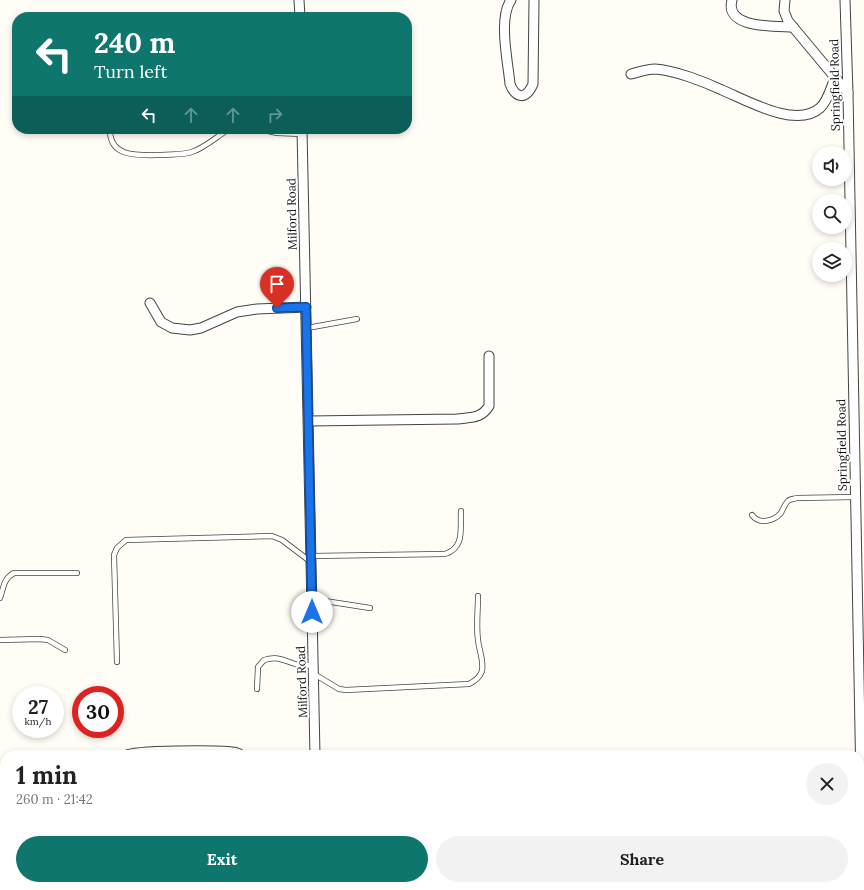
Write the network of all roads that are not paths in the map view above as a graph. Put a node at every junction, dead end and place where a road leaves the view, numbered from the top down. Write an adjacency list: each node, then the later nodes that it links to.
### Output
1 (299, 0): 7 (street)
2 (511, 0): 3 (street)
3 (534, 0)
4 (732, 0): 8 (street)
5 (785, 0): 8 (street)
6 (845, 0): 11 (street, Springfield Road)
7 (300, 12)
8 (793, 27): 10 (street)
9 (631, 74): 10 (street)
10 (835, 78): 11 (street)
11 (848, 93): 21 (street, Springfield Road)
12 (110, 134): 13 (lane)
13 (222, 134)
14 (302, 134): 16 (street, Milford Road)
15 (150, 303): 16 (street)
16 (306, 307): 18 (street, Milford Road)
17 (357, 319): 18 (lane)
18 (307, 328): 20 (street, Milford Road)
19 (489, 356): 20 (street)
20 (309, 421): 24 (street, Milford Road)
21 (855, 497): 23 (lane); 34 (street, Springfield Road)
22 (461, 511): 24 (lane)
23 (752, 515)
24 (312, 560): 28 (street, Milford Road); 32 (lane)
25 (77, 573): 27 (lane)
26 (478, 596): 33 (lane)
27 (0, 598)
28 (312, 600): 29 (lane); 33 (street, Milford Road)
29 (370, 608)
30 (0, 640): 31 (lane)
31 (65, 650)
32 (117, 662)
33 (313, 669): 35 (lane); 36 (street, Milford Road)
34 (861, 682): 37 (street, Springfield Road)
35 (257, 689)
36 (315, 750)
37 (861, 750)

